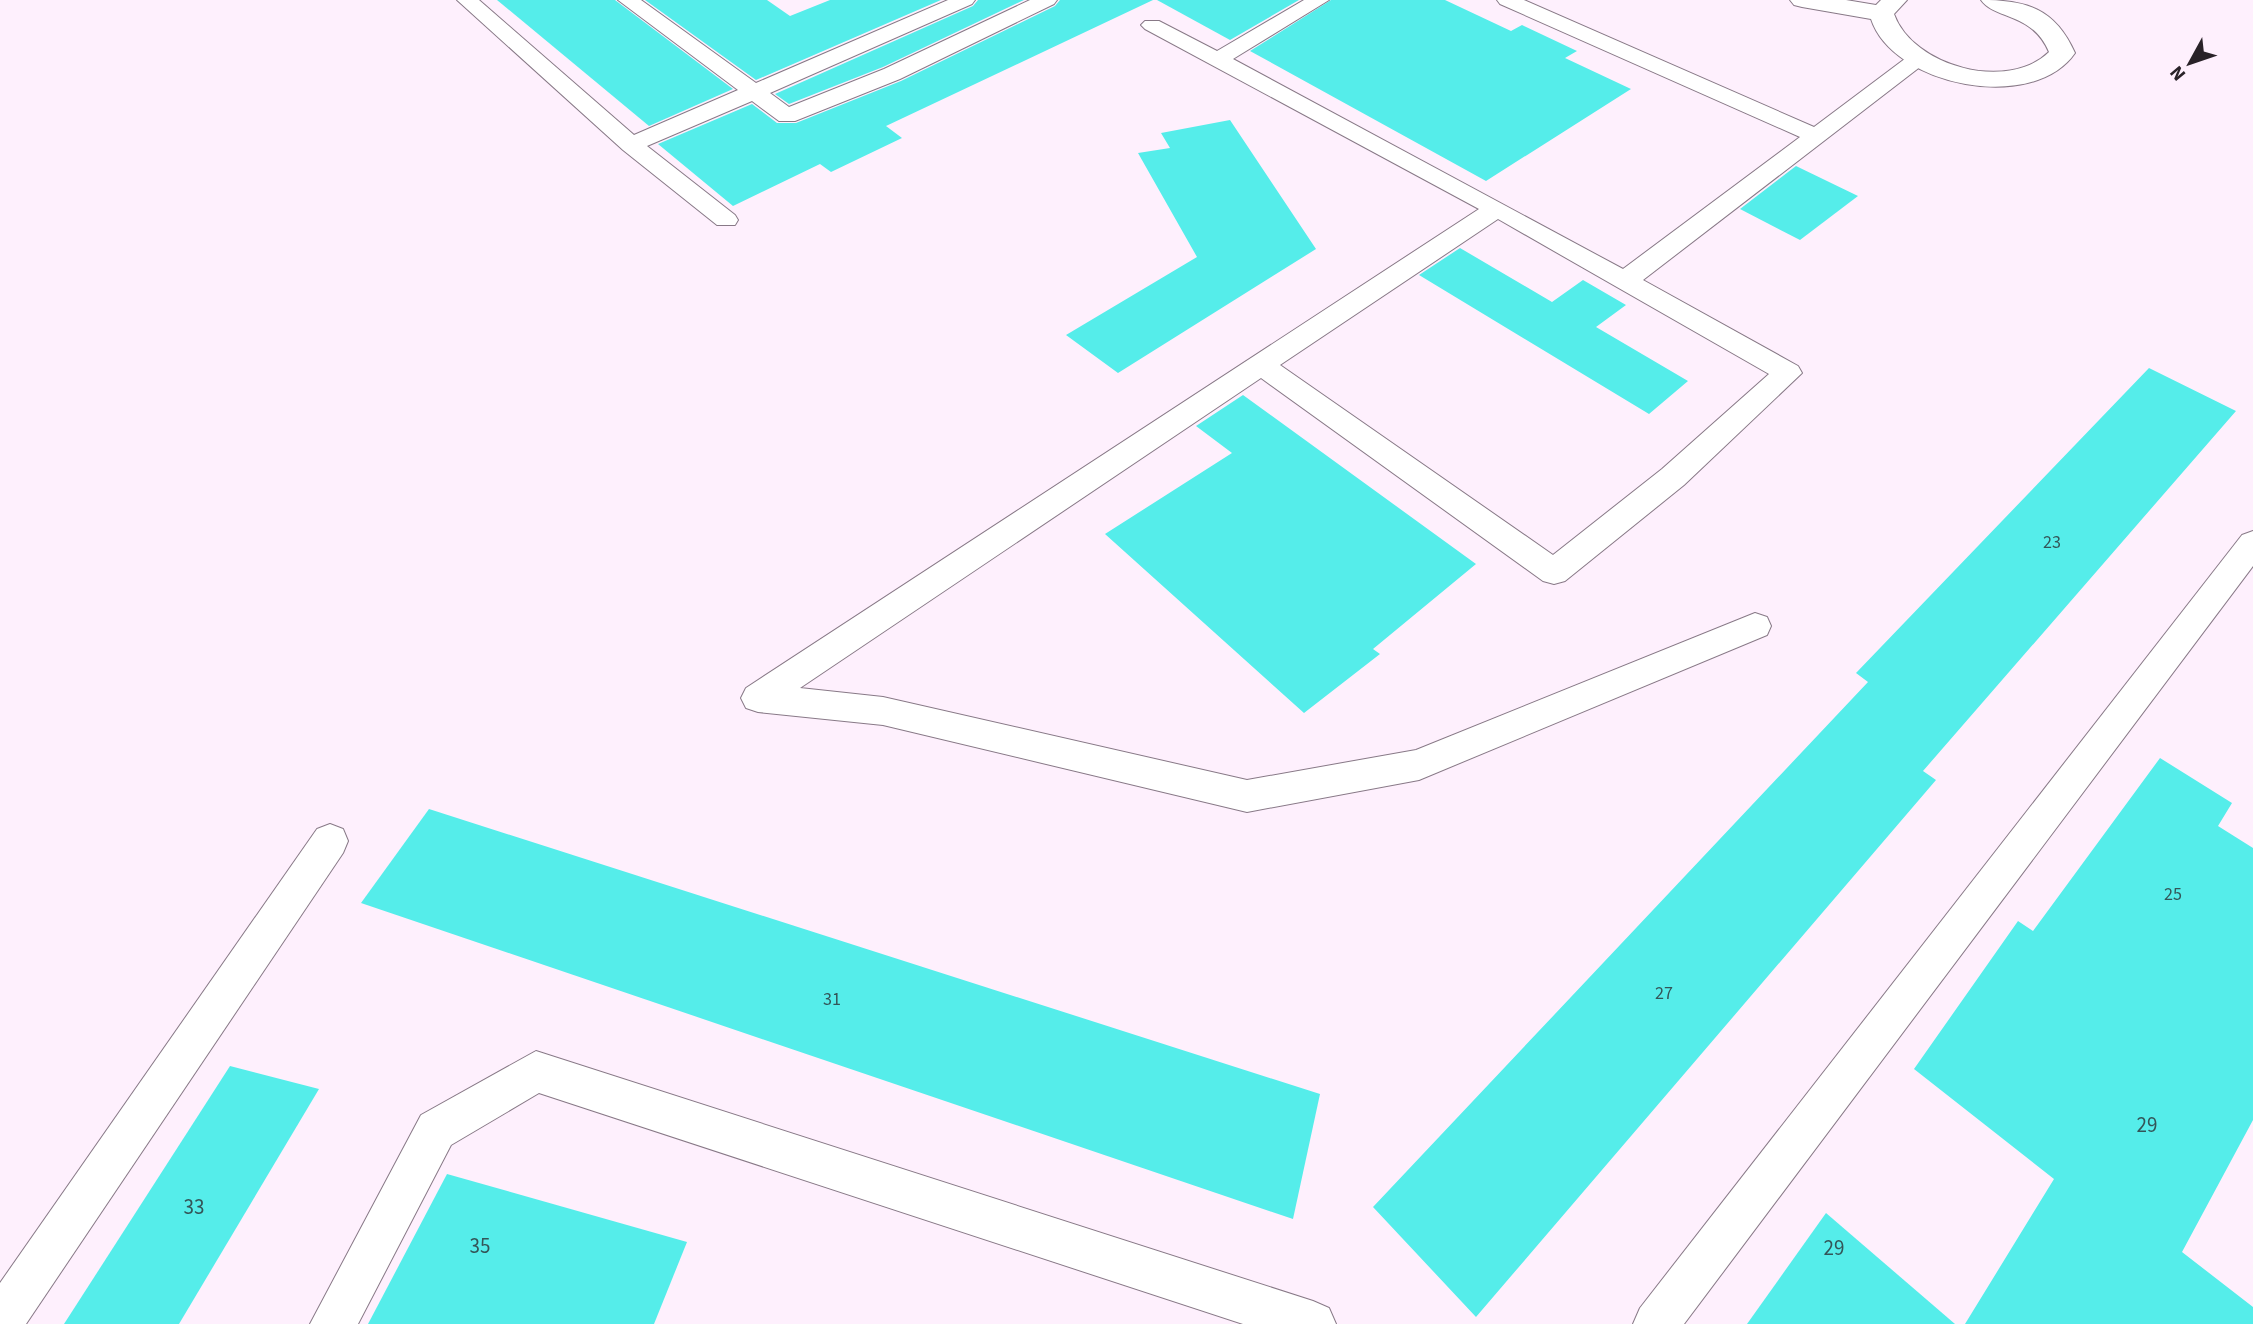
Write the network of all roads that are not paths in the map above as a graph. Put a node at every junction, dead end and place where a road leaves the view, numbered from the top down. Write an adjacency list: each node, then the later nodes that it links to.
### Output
1 (467, 0): 16 (lane)
2 (628, 0): 14 (lane)
3 (965, 0): 14 (lane)
4 (1046, 0): 14 (lane)
5 (1319, 0): 12 (lane)
6 (1507, 0): 15 (lane)
7 (1802, 0): 9 (street)
8 (1993, 0): 10 (street)
9 (1888, 6): 13 (street)
10 (2046, 12): 13 (street)
11 (1152, 24): 12 (lane)
12 (1217, 58): 17 (lane)
13 (1919, 60): 15 (lane)
14 (755, 93): 16 (lane)
15 (1816, 136): 19 (lane)
16 (631, 145): 18 (lane)
17 (1497, 208): 19 (lane); 20 (lane)
18 (726, 220)
19 (1624, 281): 20 (lane)
20 (1260, 364): 22 (lane)
21 (2253, 543): 27 (lane)
22 (1755, 626)
23 (330, 841): 24 (lane)
24 (0, 1322)
25 (333, 1324): 26 (lane)
26 (1312, 1324)
27 (1656, 1324)

